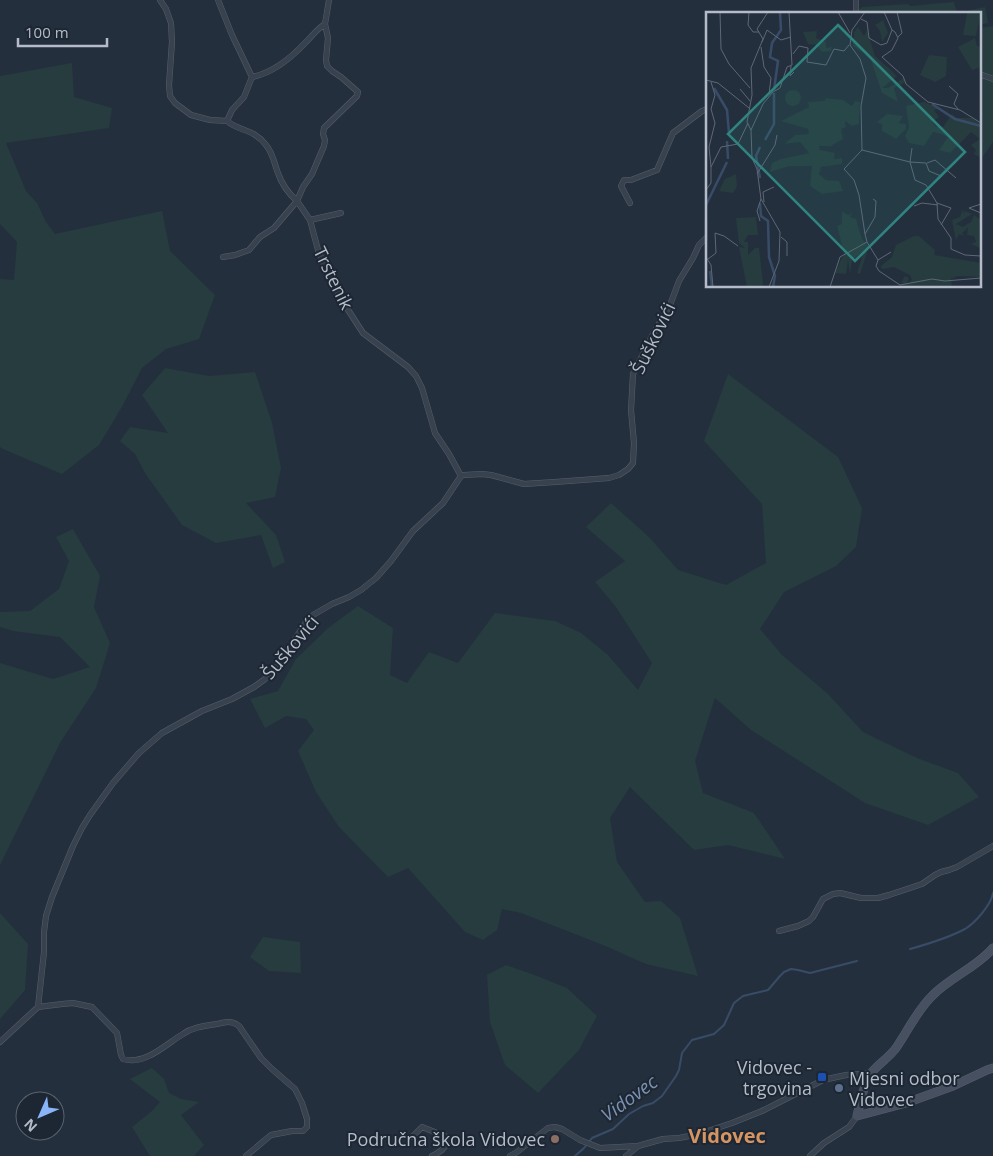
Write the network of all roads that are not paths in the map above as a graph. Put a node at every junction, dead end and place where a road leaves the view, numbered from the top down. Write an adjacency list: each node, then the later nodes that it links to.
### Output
1 (160, 0): 9 (street, Trstenik)
2 (218, 0): 6 (street)
3 (329, 0): 4 (street)
4 (325, 24): 6 (street); 10 (street)
5 (980, 74): 7 (street)
6 (252, 77): 9 (street)
7 (993, 79)
8 (706, 110): 11 (street)
9 (227, 121): 10 (street, Trstenik)
10 (297, 202): 13 (street, Trstenik); 15 (street)
11 (630, 203)
12 (341, 213): 13 (street)
13 (310, 220): 16 (street, Trstenik)
14 (706, 237): 16 (street, Šuškovići)
15 (223, 257)
16 (461, 476): 20 (street, Šuškovići)
17 (993, 846): 18 (street)
18 (779, 931)
19 (993, 948): 23 (street)
20 (38, 1008): 21 (street); 27 (street)
21 (0, 1042)
22 (993, 1068): 24 (street)
23 (871, 1073): 24 (street); 26 (street)
24 (858, 1116): 31 (street)
25 (412, 1137): 28 (street)
26 (638, 1146): 29 (street); 30 (street)
27 (246, 1156)
28 (432, 1156)
29 (510, 1156)
30 (626, 1156)
31 (810, 1156)

